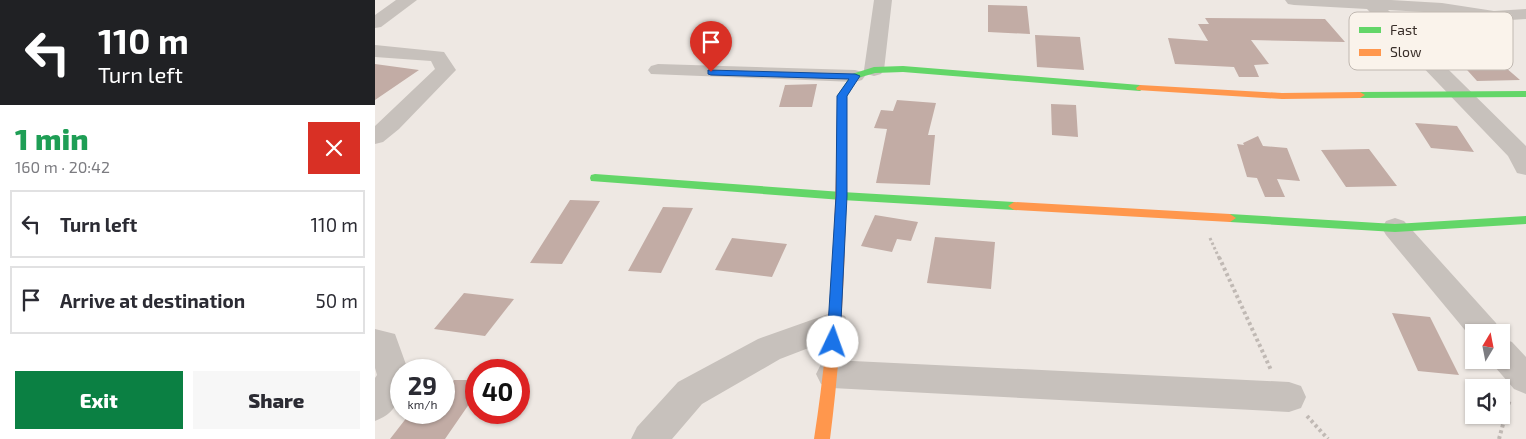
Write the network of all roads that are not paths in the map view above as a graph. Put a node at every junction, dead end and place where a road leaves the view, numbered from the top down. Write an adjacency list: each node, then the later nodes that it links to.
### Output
1 (408, 0): 9 (street)
2 (883, 0): 13 (street)
3 (1294, 0): 4 (street)
4 (1370, 2): 5 (street); 6 (street)
5 (1380, 12)
6 (1468, 12)
7 (1526, 14): 8 (street)
8 (1513, 15)
9 (375, 23)
10 (375, 51): 16 (street)
11 (658, 70): 13 (street)
12 (1437, 70): 14 (street)
13 (864, 73): 14 (street); 19 (street)
14 (1459, 92): 15 (street); 17 (street)
15 (1526, 94)
16 (375, 137)
17 (1526, 167)
18 (595, 178): 19 (street)
19 (841, 196): 21 (street); 23 (street)
20 (1526, 220): 21 (street)
21 (1395, 228): 22 (street)
22 (1478, 324)
23 (834, 325): 25 (street); 28 (street)
24 (375, 342): 27 (street)
25 (832, 374): 26 (street); 29 (street)
26 (1289, 397)
27 (375, 405)
28 (649, 439)
29 (821, 439)

